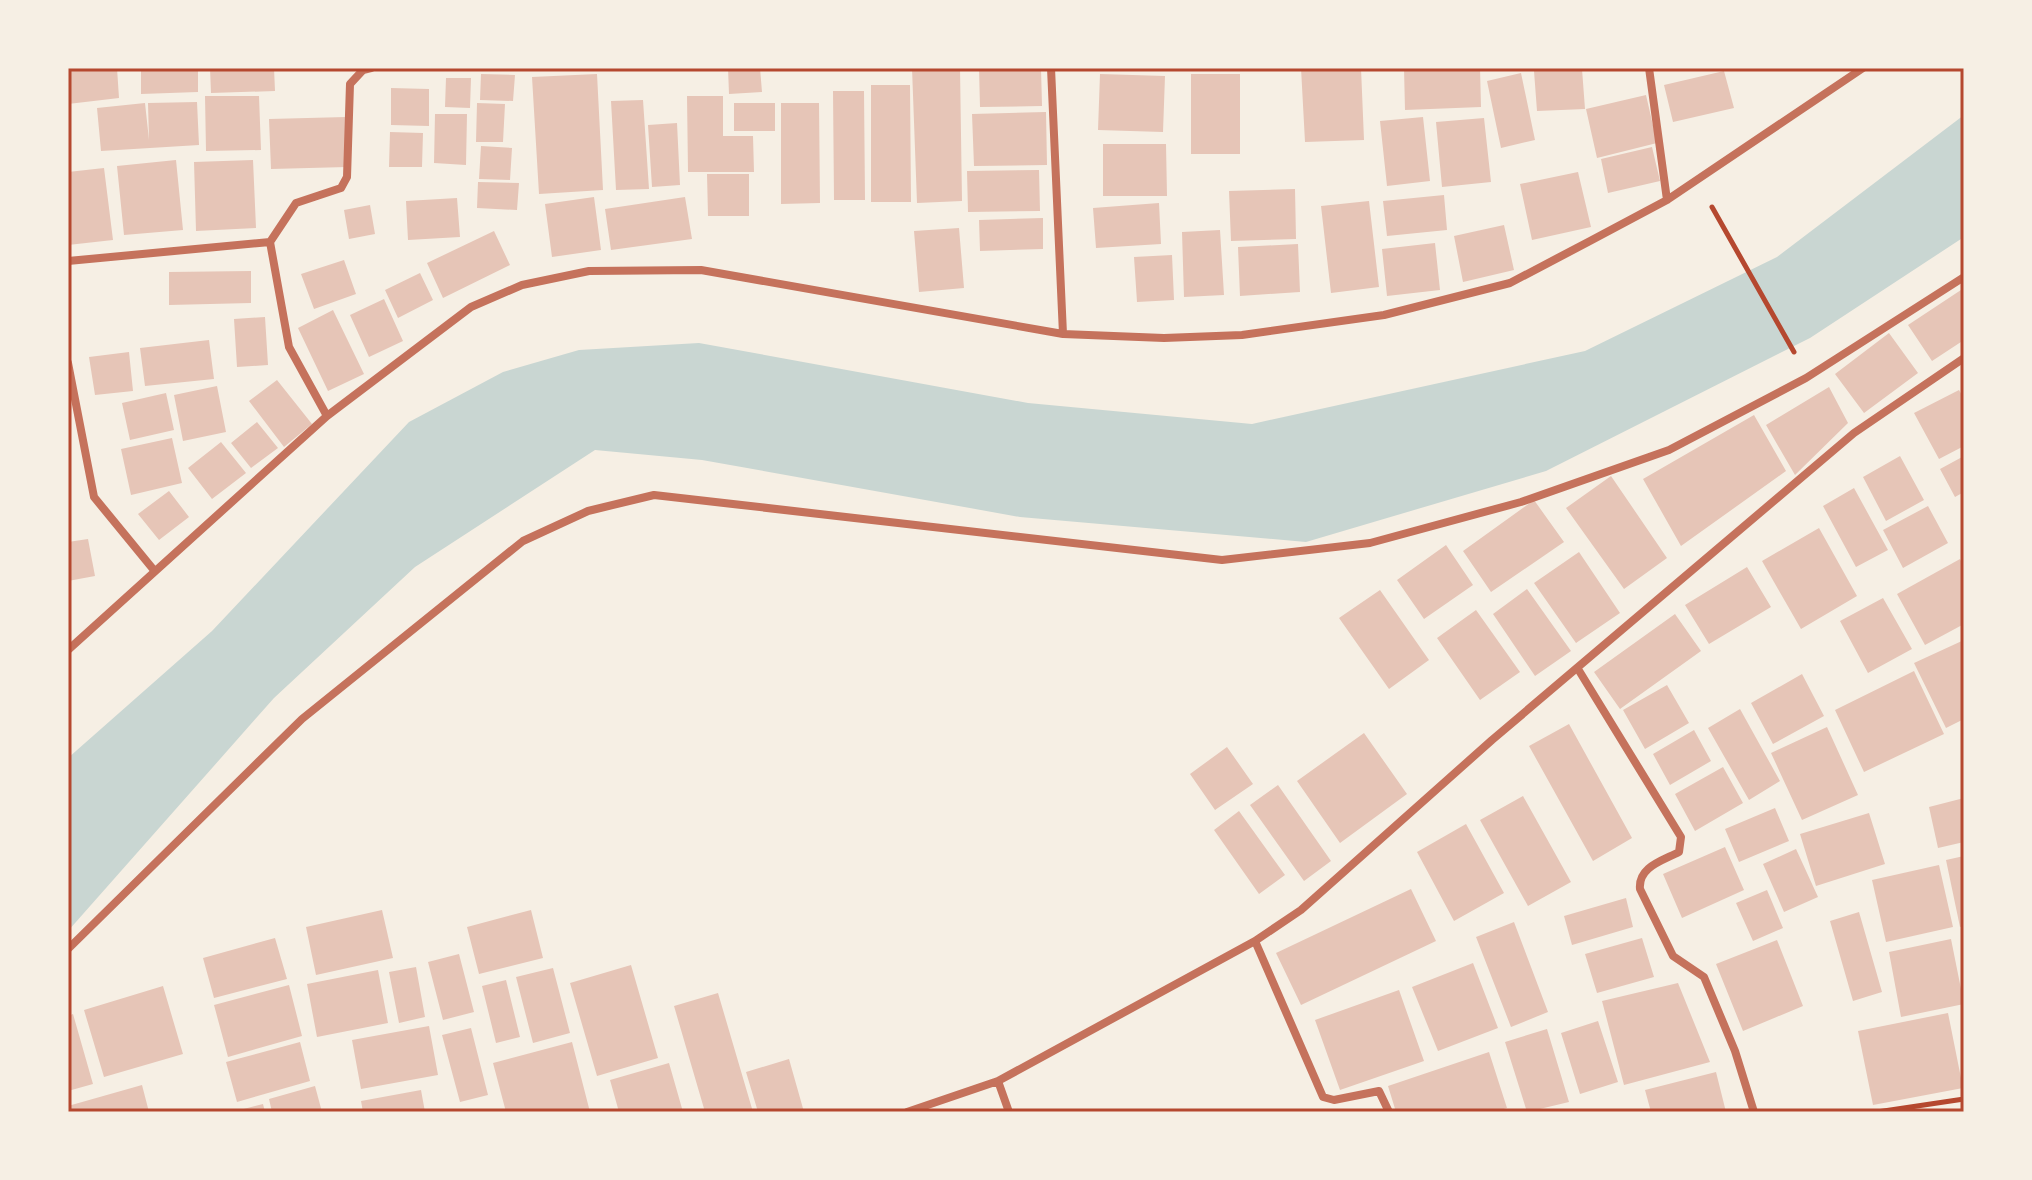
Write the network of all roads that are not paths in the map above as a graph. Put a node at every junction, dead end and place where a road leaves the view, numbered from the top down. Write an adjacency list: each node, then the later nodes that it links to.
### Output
1 (371, 68): 6 (street)
2 (1051, 68): 9 (street)
3 (1649, 68): 5 (street)
4 (1863, 68): 5 (street)
5 (1667, 200): 9 (street)
6 (270, 242): 7 (street); 12 (street)
7 (68, 261)
8 (1964, 277): 17 (street)
9 (1063, 334): 12 (street)
10 (1964, 358): 15 (street)
11 (68, 363): 13 (street)
12 (327, 416): 13 (street)
13 (153, 569): 14 (street)
14 (68, 650)
15 (1578, 669): 16 (street); 22 (street)
16 (1255, 941): 18 (street); 21 (street)
17 (68, 949)
18 (998, 1081): 19 (street); 20 (street)
19 (907, 1112)
20 (1009, 1112)
21 (1389, 1112)
22 (1754, 1112)

